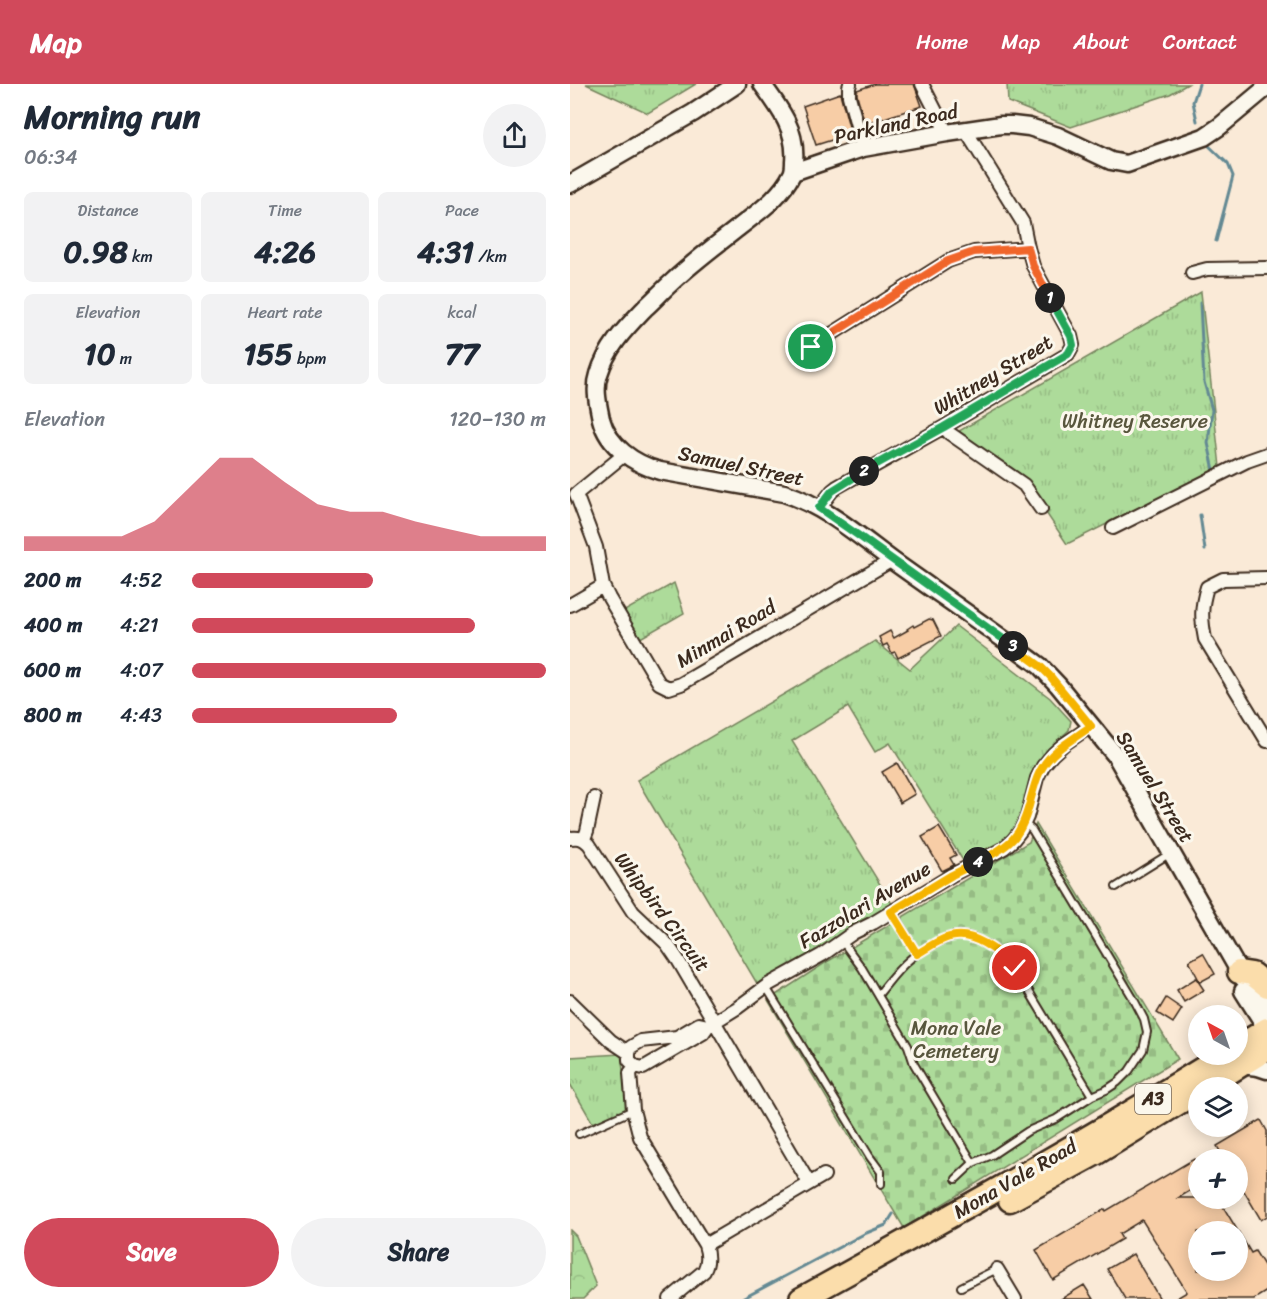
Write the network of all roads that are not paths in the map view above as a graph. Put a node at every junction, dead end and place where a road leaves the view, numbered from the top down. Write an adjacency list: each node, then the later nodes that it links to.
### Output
1 (737, 84): 10 (street)
2 (762, 84): 9 (street)
3 (850, 84): 8 (street)
4 (922, 84): 7 (street)
5 (1267, 87): 6 (street, Parkland Road)
6 (966, 131): 7 (street, Parkland Road); 11 (street, Whitney Street)
7 (947, 133): 8 (street, Parkland Road)
8 (863, 148): 9 (street, Parkland Road)
9 (793, 172): 16 (street, Samuel Street)
10 (570, 184)
11 (1028, 248): 14 (street); 15 (street, Whitney Street)
12 (1267, 268): 13 (street)
13 (1192, 273)
14 (811, 347)
15 (944, 427): 19 (street, Whitney Street); 20 (street)
16 (625, 454): 18 (street, Minmai Road); 19 (street, Samuel Street)
17 (1267, 454): 21 (street)
18 (573, 491): 24 (street, Minmai Road)
19 (819, 508): 22 (street, Samuel Street)
20 (1041, 509)
21 (1113, 528)
22 (892, 560): 24 (street, Minmai Road); 26 (street, Samuel Street)
23 (1267, 578): 27 (street)
24 (603, 586): 25 (street)
25 (570, 604)
26 (1091, 726): 29 (street, Fazzolari Avenue); 32 (street, Samuel Street)
27 (1266, 737)
28 (594, 798): 31 (street)
29 (1024, 823): 34 (street, Fazzolari Avenue); 55 (lane)
30 (570, 838): 31 (street)
31 (584, 839): 43 (street, Whipbird Circuit)
32 (1172, 853): 33 (lane); 37 (street, Samuel Street)
33 (1116, 886)
34 (891, 912): 35 (street, Fazzolari Avenue); 36 (lane)
35 (842, 940): 39 (street, Fazzolari Avenue); 40 (lane)
36 (917, 954): 40 (lane); 55 (lane)
37 (1241, 975): 38 (highway); 42 (street); 44 (street)
38 (1267, 986)
39 (766, 987): 43 (street, Fazzolari Avenue); 63 (lane)
40 (878, 995): 59 (lane)
41 (570, 1001): 47 (street)
42 (1267, 1008)
43 (711, 1024): 47 (street, Fazzolari Avenue); 52 (street, Fazzolari Avenue); 62 (street, Whipbird Circuit)
44 (1267, 1029): 45 (highway, Mona Vale Road / A3)
45 (1248, 1044)
46 (1267, 1049): 48 (highway, Mona Vale Road / A3)
47 (629, 1053): 52 (street)
48 (1248, 1053)
49 (1248, 1061): 53 (street)
50 (1215, 1065): 68 (highway, Mona Vale Road / A3)
51 (1226, 1065): 54 (highway, Mona Vale Road / A3)
52 (634, 1066): 57 (street)
53 (1267, 1070)
54 (1214, 1077)
55 (1092, 1096): 59 (lane)
56 (1188, 1097): 69 (highway, Mona Vale Road / A3)
57 (633, 1110): 58 (lane); 64 (street)
58 (579, 1134)
59 (974, 1163): 61 (lane)
60 (824, 1174): 62 (street)
61 (956, 1179)
62 (809, 1183): 64 (street)
63 (881, 1184)
64 (705, 1245): 67 (street)
65 (997, 1269): 66 (lane); 70 (street)
66 (961, 1287)
67 (670, 1299)
68 (801, 1299)
69 (831, 1299)
70 (1015, 1299)

